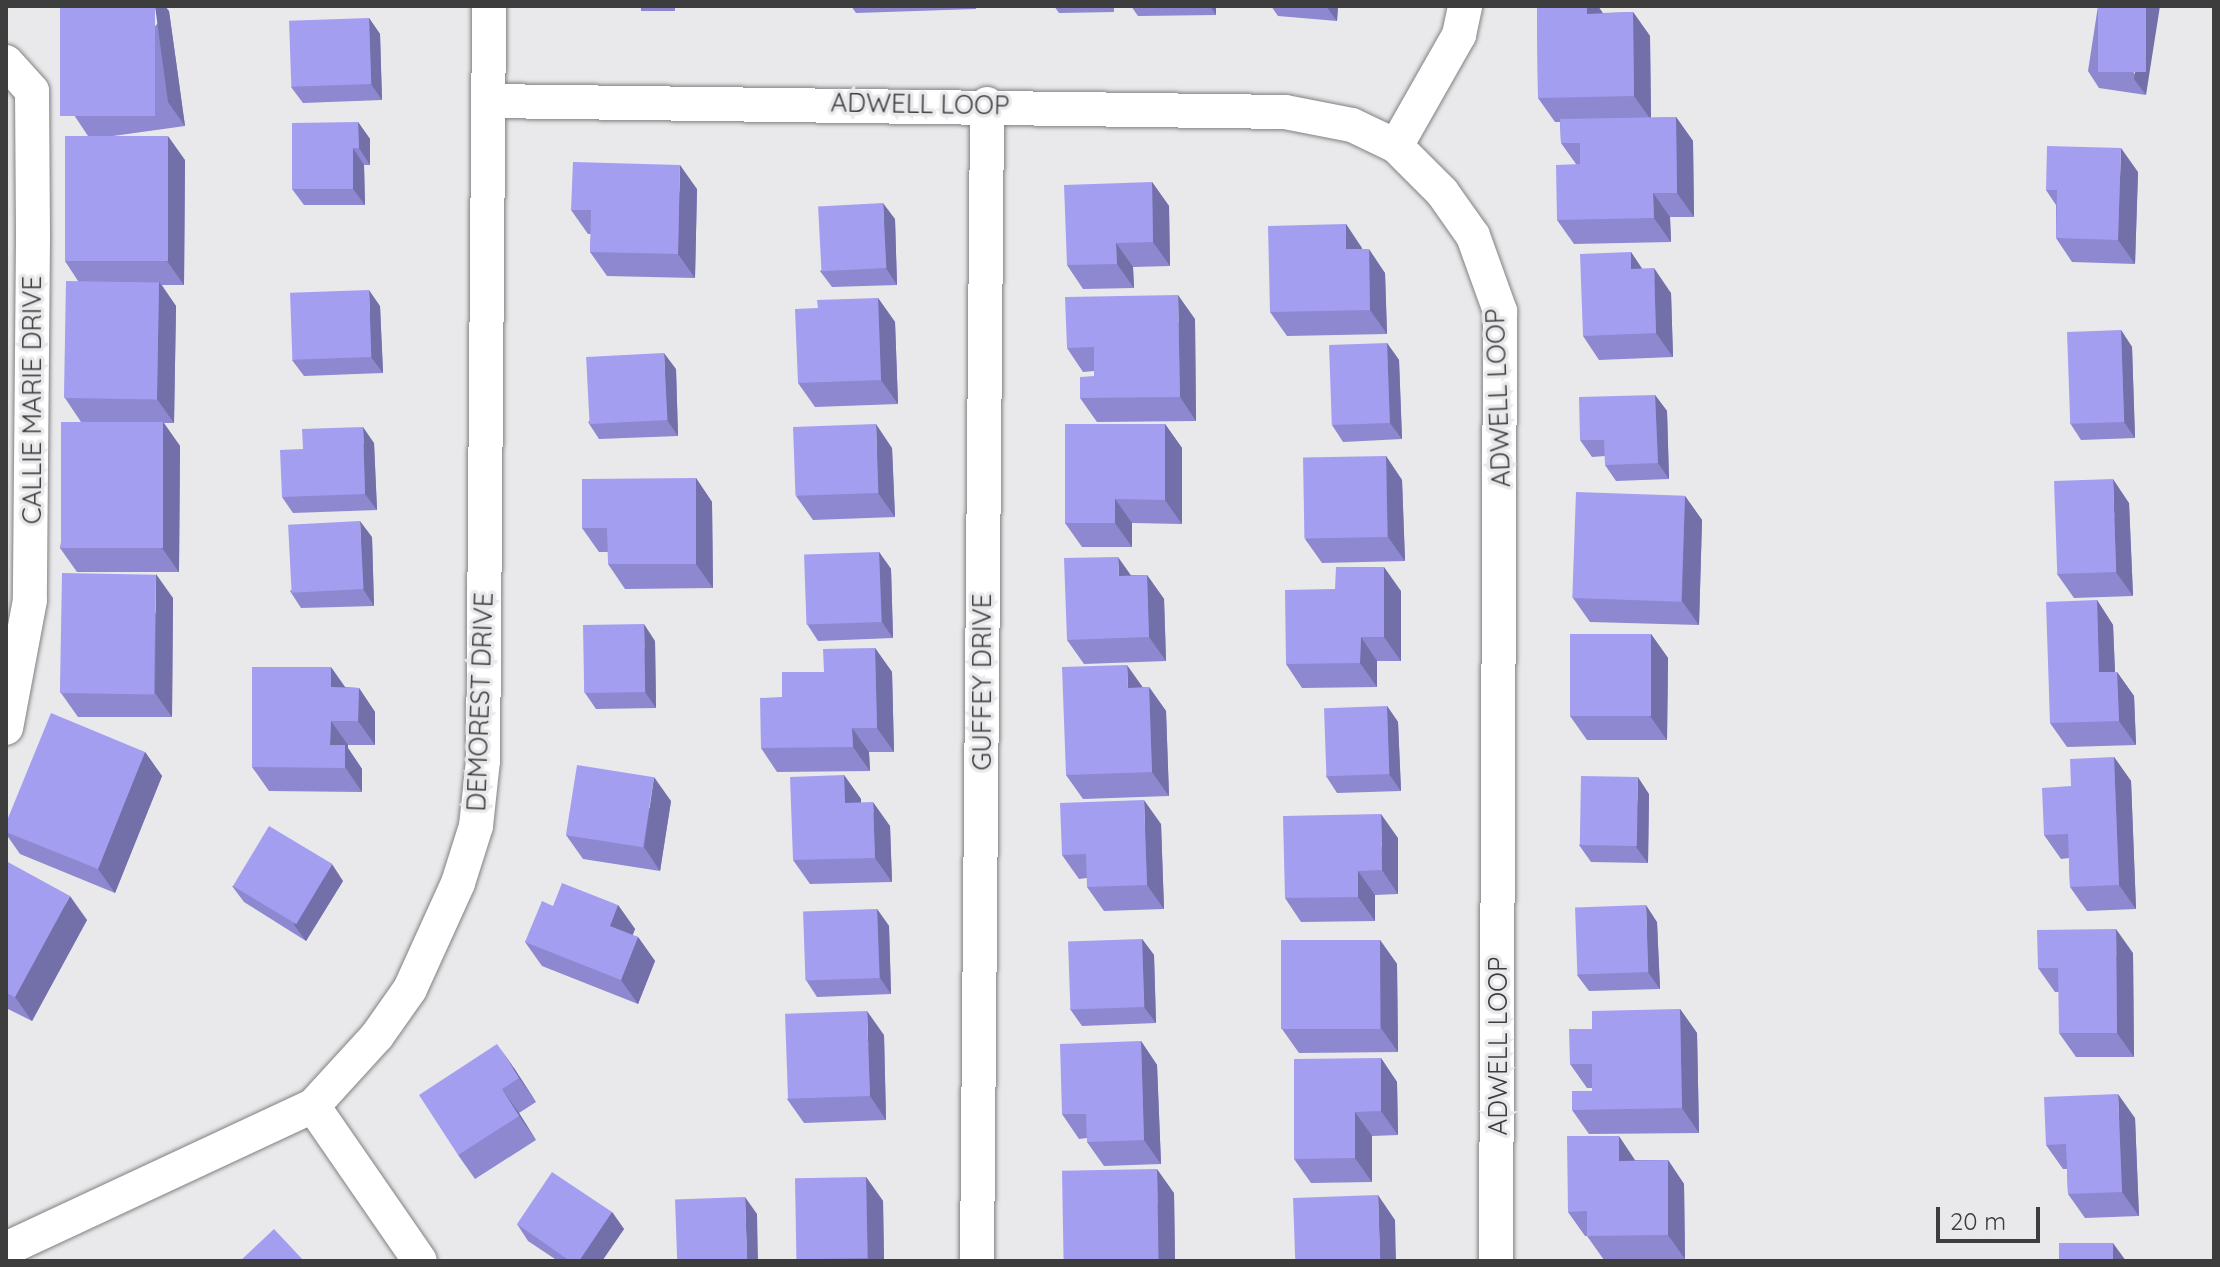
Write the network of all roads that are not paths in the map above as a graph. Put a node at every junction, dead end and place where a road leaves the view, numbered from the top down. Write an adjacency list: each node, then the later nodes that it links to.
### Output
1 (489, 6): 4 (street, DEMOREST DRIVE)
2 (1465, 6): 6 (street)
3 (13, 67): 7 (street, CALLIE MARIE DRIVE)
4 (489, 101): 5 (street, ADWELL LOOP); 8 (street, DEMOREST DRIVE)
5 (987, 104): 6 (street, ADWELL LOOP); 11 (street, GUFFEY DRIVE)
6 (1396, 146): 12 (street, ADWELL LOOP)
7 (6, 728)
8 (313, 1106): 9 (street, DEMOREST DRIVE); 10 (street)
9 (6, 1249)
10 (420, 1261)
11 (977, 1261)
12 (1496, 1261)

